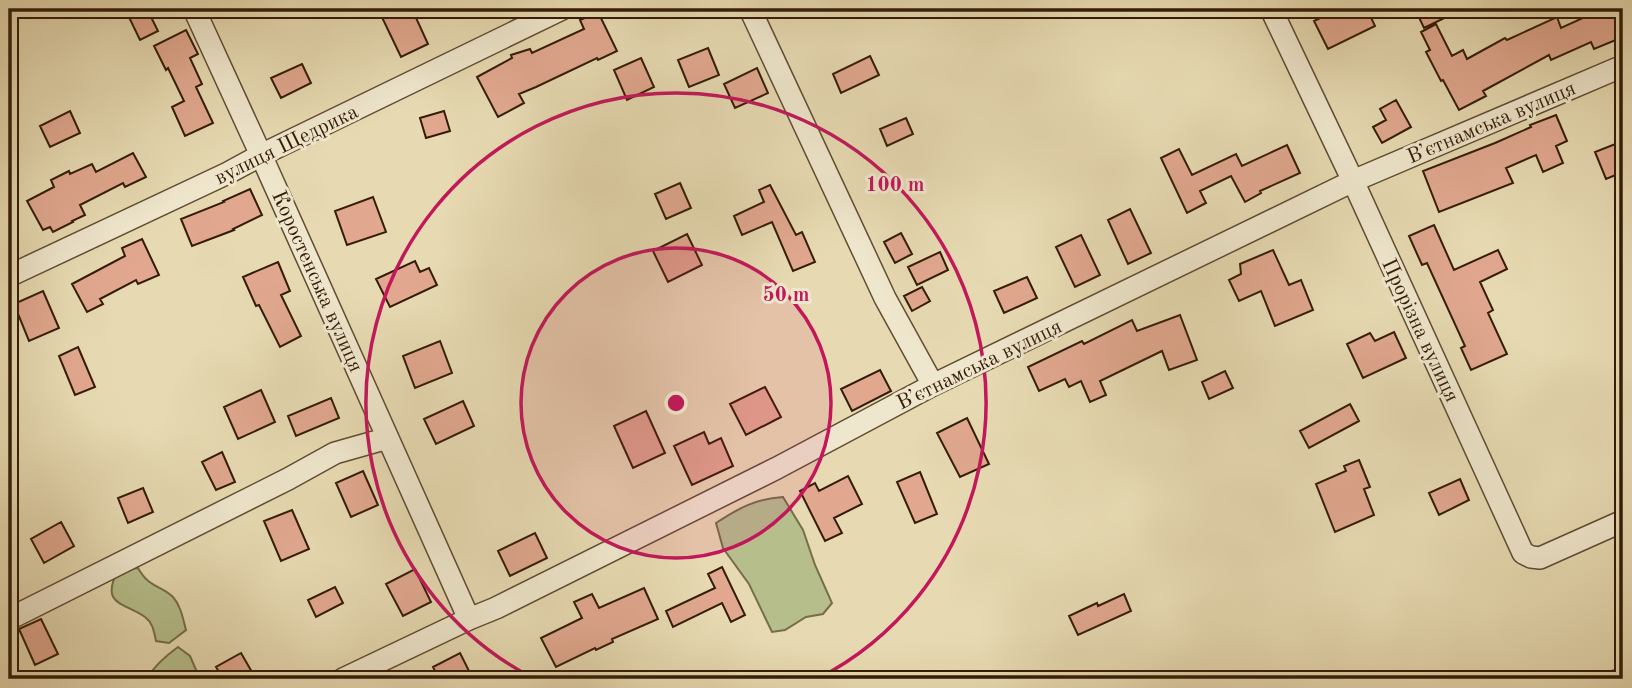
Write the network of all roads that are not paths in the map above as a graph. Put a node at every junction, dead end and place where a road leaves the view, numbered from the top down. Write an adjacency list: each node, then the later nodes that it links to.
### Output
1 (194, 9): 6 (street, Коростенська вулиця)
2 (562, 9): 6 (street, вулиця Щедрика)
3 (750, 9): 9 (street)
4 (1270, 9): 7 (street, Прорізна вулиця)
5 (1623, 66): 7 (street, Вʼєтнамська вулиця)
6 (261, 155): 8 (street, вулиця Щедрика); 10 (street, Коростенська вулиця)
7 (1353, 181): 9 (street, Вʼєтнамська вулиця); 11 (street, Прорізна вулиця)
8 (9, 276)
9 (933, 385): 13 (street, Вʼєтнамська вулиця)
10 (388, 438): 12 (street); 13 (street, Коростенська вулиця)
11 (1623, 521)
12 (9, 619)
13 (469, 619): 14 (street, Вʼєтнамська вулиця)
14 (343, 679)

